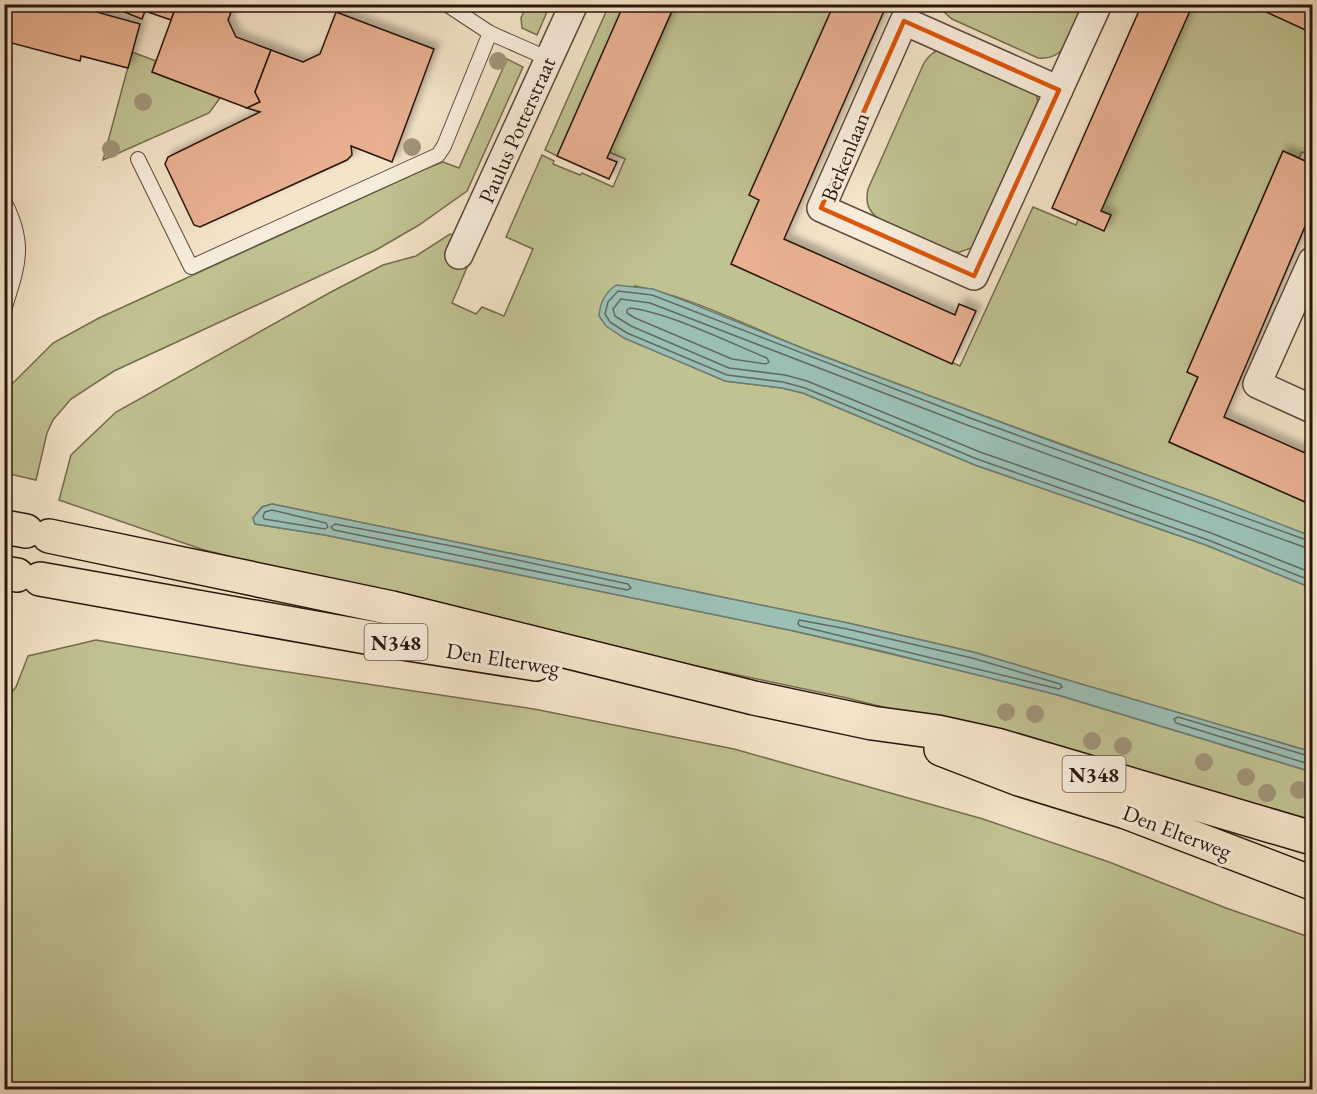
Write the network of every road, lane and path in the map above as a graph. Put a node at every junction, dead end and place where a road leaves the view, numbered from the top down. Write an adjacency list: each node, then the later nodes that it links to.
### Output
1 (446, 4): 4 (lane)
2 (574, 4): 5 (street, Paulus Potterstraat)
3 (1098, 4): 6 (street, Berkenlaan)
4 (490, 33): 5 (lane); 7 (lane)
5 (549, 59): 9 (street, Paulus Potterstraat)
6 (1059, 90): 6 (street, Berkenlaan)
7 (138, 159)
8 (4, 201): 11 (lane)
9 (459, 255)
10 (1312, 261): 12 (street)
11 (4, 310)
12 (1312, 409)
13 (26, 532): 15 (main road, Den Elterweg / N348)
14 (21, 576): 15 (main road, Den Elterweg / N348)
15 (754, 698): 16 (main road, Den Elterweg / N348)
16 (872, 723): 17 (main road, Den Elterweg / N348); 18 (main road, Den Elterweg / N348)
17 (1312, 838)
18 (1312, 883)

